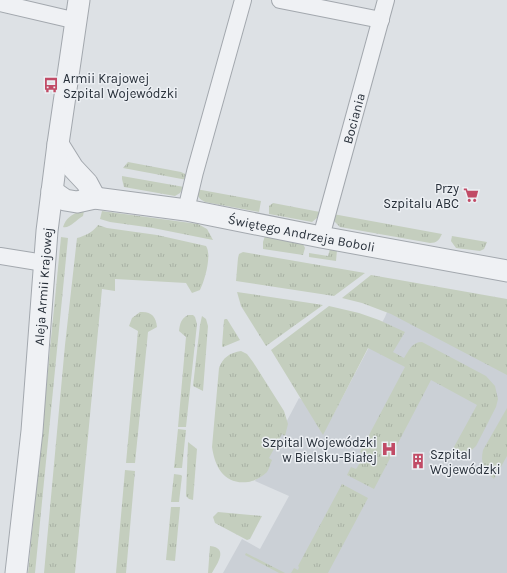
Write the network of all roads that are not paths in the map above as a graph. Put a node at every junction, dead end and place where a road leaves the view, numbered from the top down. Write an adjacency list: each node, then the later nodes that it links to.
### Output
1 (79, 0): 7 (street, Aleja Armii Krajowej)
2 (244, 0): 11 (street)
3 (280, 0): 6 (street)
4 (386, 0): 6 (street, Bociania)
5 (0, 3): 7 (street)
6 (380, 20): 12 (street, Bociania)
7 (77, 21): 8 (street, Aleja Armii Krajowej)
8 (58, 144): 9 (street, Aleja Armii Krajowej); 10 (street)
9 (52, 191): 10 (street, Świętego Andrzeja Boboli); 14 (street, Aleja Armii Krajowej)
10 (95, 198): 11 (street, Świętego Andrzeja Boboli)
11 (186, 210): 12 (street, Świętego Andrzeja Boboli)
12 (321, 237): 15 (street, Świętego Andrzeja Boboli)
13 (0, 256): 14 (street)
14 (44, 263): 16 (street, Aleja Armii Krajowej)
15 (507, 271)
16 (16, 573)

